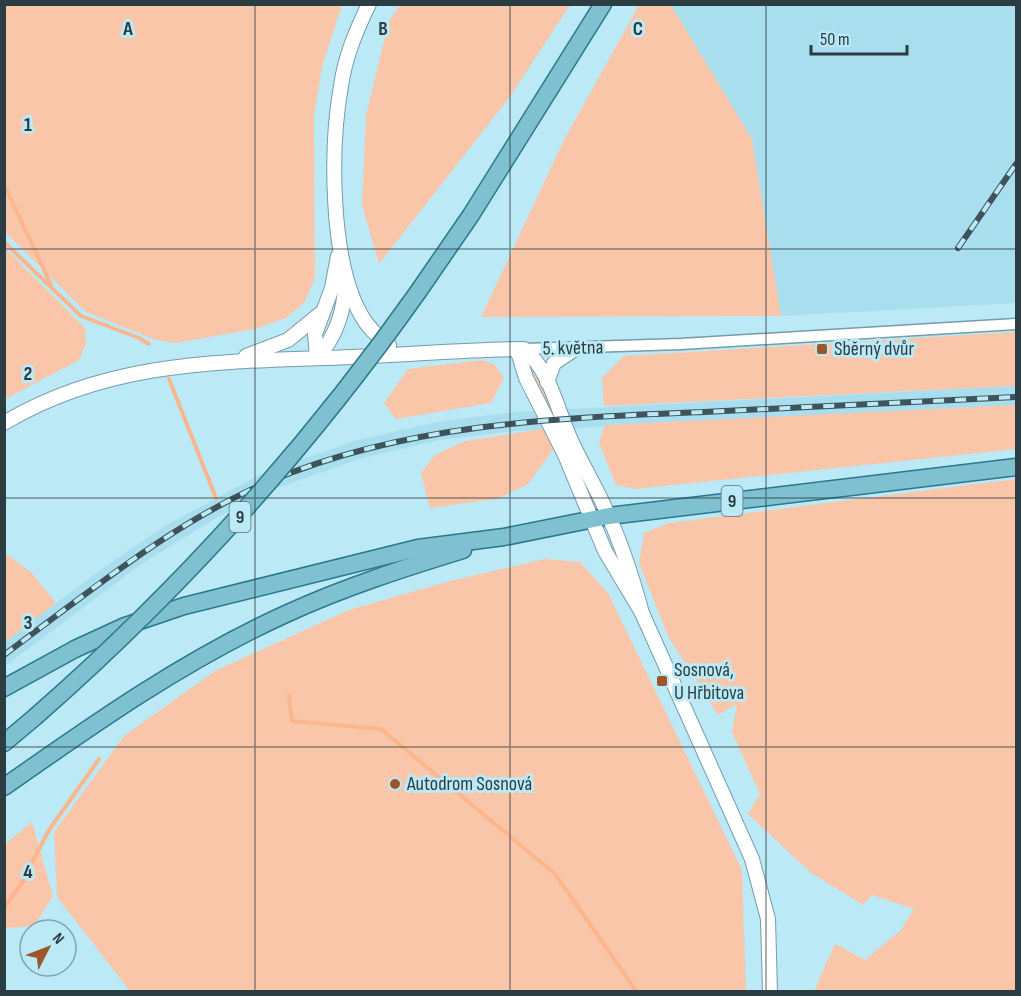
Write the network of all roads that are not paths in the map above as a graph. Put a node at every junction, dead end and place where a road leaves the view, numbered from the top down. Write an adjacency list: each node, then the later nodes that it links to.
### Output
1 (369, 4): 3 (street)
2 (603, 4): 20 (main road, 9, bridge)
3 (339, 244): 4 (street); 5 (street)
4 (345, 273): 9 (street); 10 (street)
5 (325, 308): 10 (street); 11 (street)
6 (1017, 324): 7 (street, 5. května)
7 (578, 348): 8 (street, 5. května); 12 (street)
8 (521, 349): 9 (street, 5. května); 12 (street); 16 (street)
9 (403, 355): 10 (street, 5. května)
10 (317, 358): 11 (street, 5. května)
11 (229, 362): 13 (street, 5. května)
12 (547, 382): 15 (street)
13 (4, 423)
14 (1017, 467): 15 (main road, 9)
15 (609, 516): 16 (main road, 9); 18 (street)
16 (591, 519): 17 (main road, 9); 18 (street)
17 (504, 537): 19 (main road, 9); 21 (main road, 9)
18 (642, 613): 22 (street)
19 (4, 688)
20 (4, 743)
21 (4, 787)
22 (770, 992)

